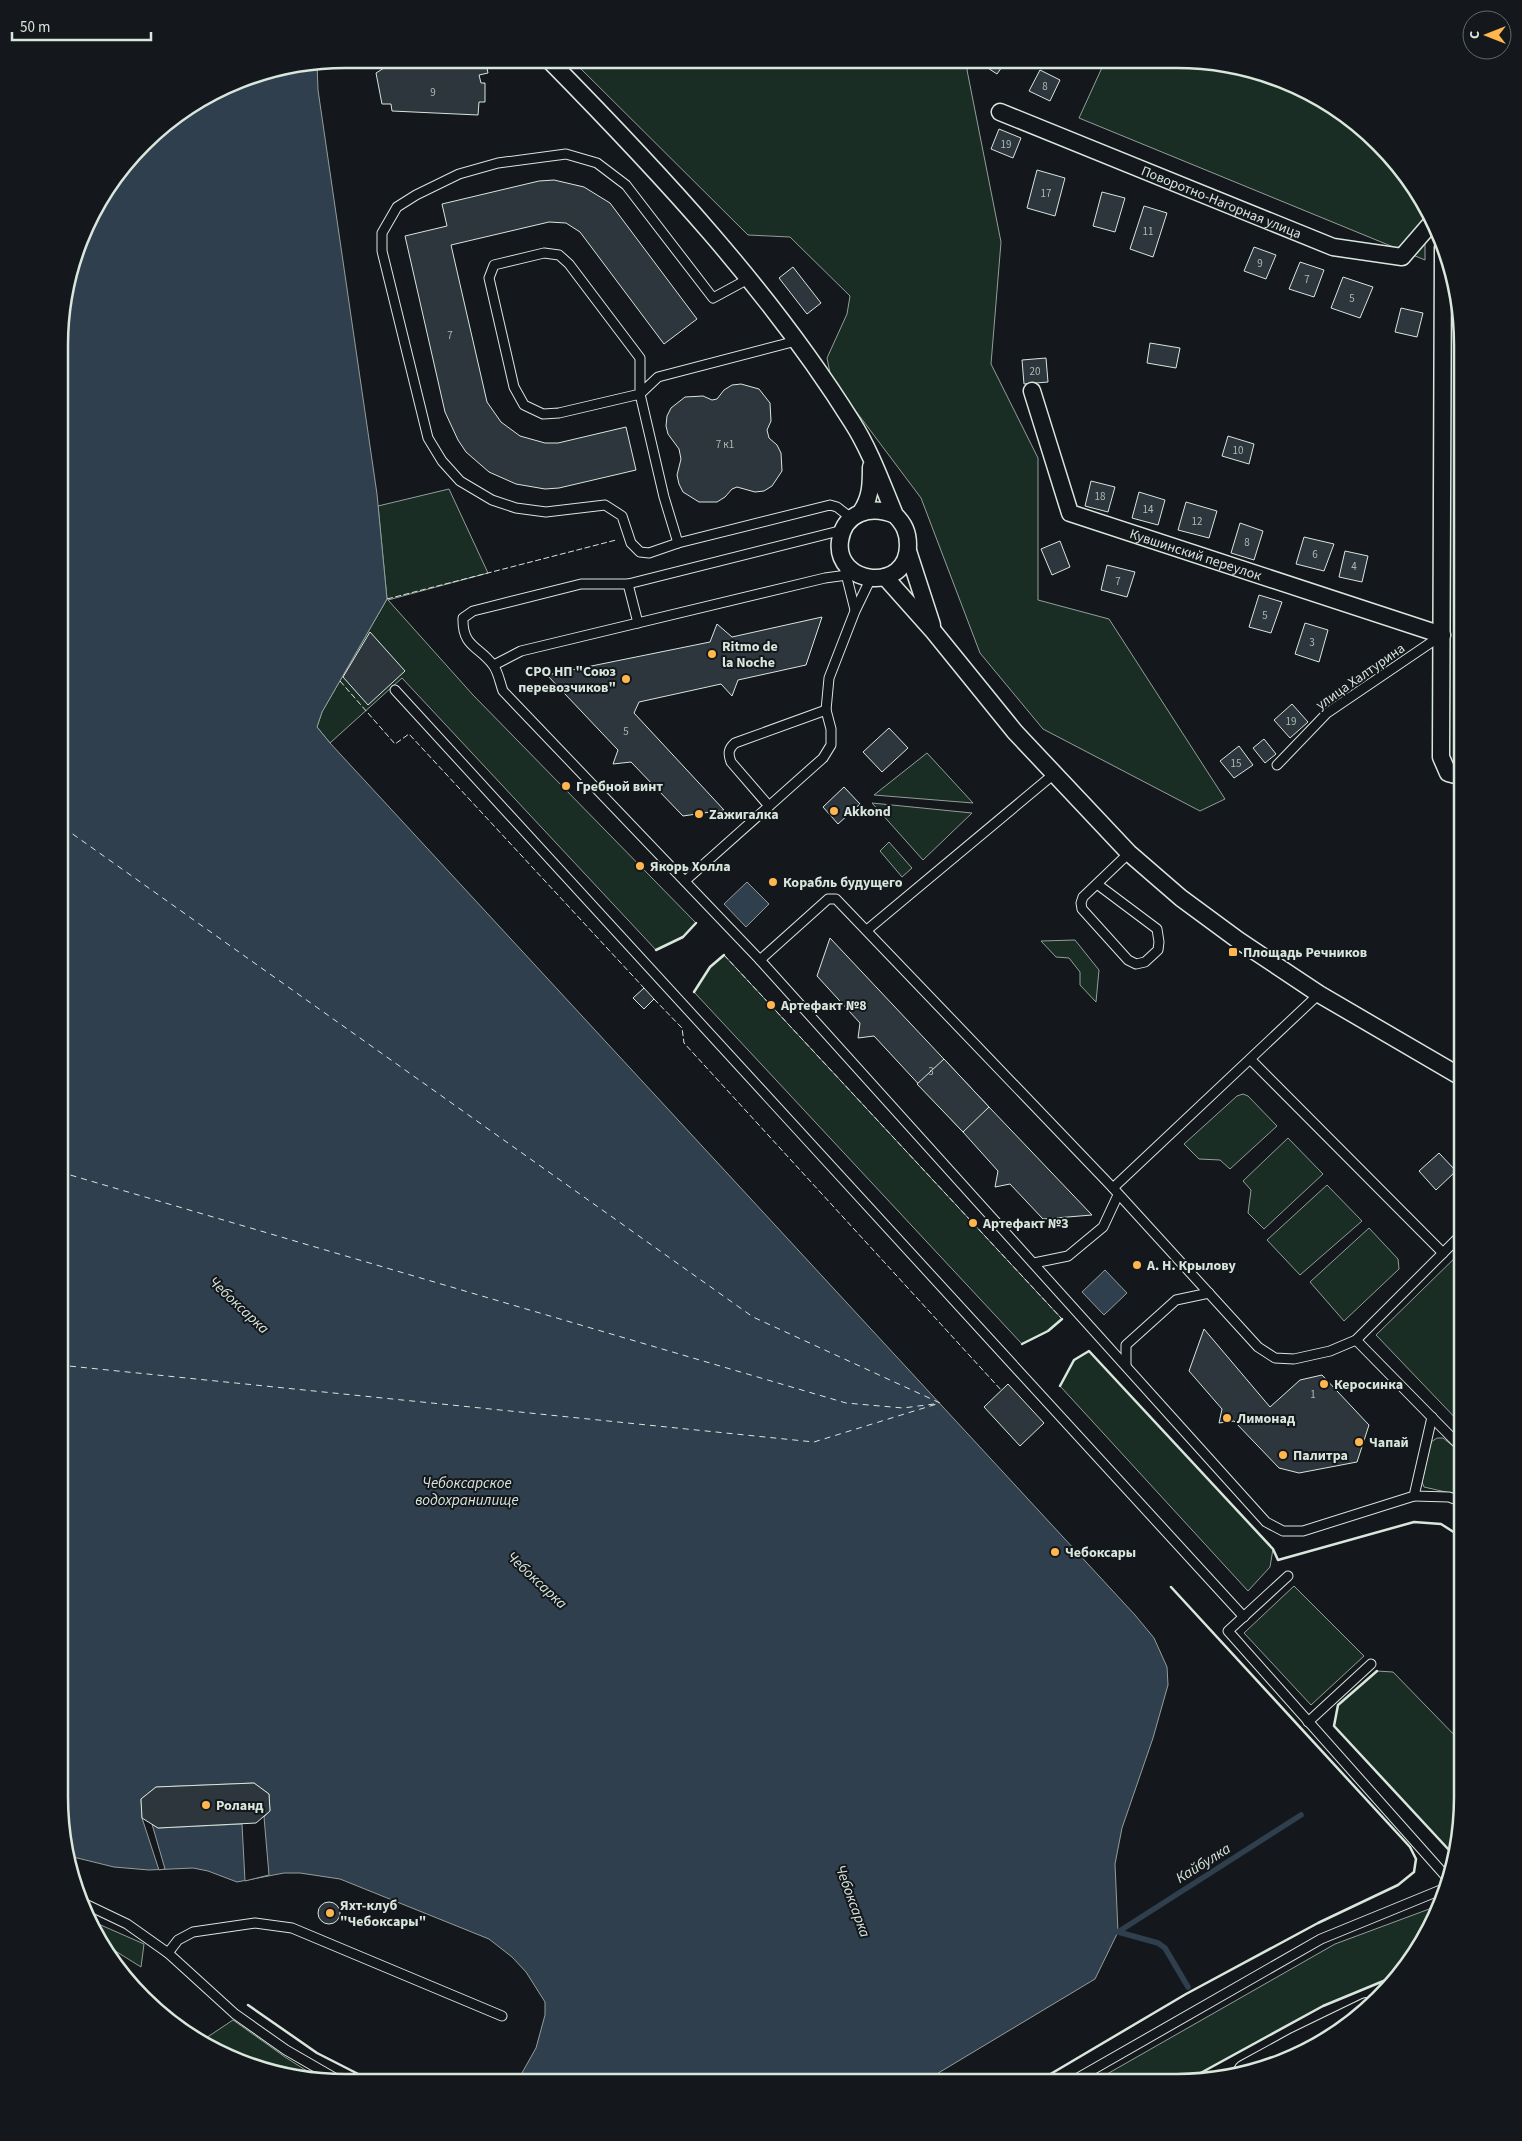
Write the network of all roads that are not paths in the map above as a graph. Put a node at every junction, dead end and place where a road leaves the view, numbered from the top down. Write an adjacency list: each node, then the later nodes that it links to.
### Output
1 (556, 67): 5 (street)
2 (1000, 112): 3 (street, Поворотно-Нагорная улица)
3 (1428, 227)
4 (1443, 266): 19 (street)
5 (750, 278): 6 (street); 12 (lane)
6 (796, 341): 8 (lane); 9 (street)
7 (1032, 391): 19 (street, Кувшинский переулок)
8 (640, 394): 8 (lane); 12 (lane)
9 (871, 459): 10 (street); 11 (street)
10 (895, 515): 11 (street); 13 (street)
11 (851, 520): 12 (lane); 14 (street); 15 (lane)
12 (678, 543)
13 (908, 551): 14 (street); 18 (street)
14 (866, 576): 16 (lane); 16 (lane); 17 (lane); 18 (street)
15 (628, 584): 17 (lane); 20 (lane)
16 (855, 611): 22 (lane)
17 (638, 623): 20 (lane)
18 (934, 632): 24 (street)
19 (1442, 635): 23 (lane, улица Халтурина); 25 (street)
20 (494, 665): 28 (lane)
21 (395, 690): 47 (lane)
22 (826, 710): 26 (lane); 26 (lane)
23 (1277, 765)
24 (1054, 774): 27 (street); 30 (lane)
25 (1454, 775)
26 (768, 806): 28 (lane)
27 (1129, 853): 29 (lane); 32 (street)
28 (685, 881): 31 (lane)
29 (1097, 884): 29 (lane)
30 (866, 930): 31 (lane); 35 (lane)
31 (760, 960): 38 (lane)
32 (1319, 994): 33 (lane); 34 (street)
33 (1251, 1060): 35 (lane); 37 (lane)
34 (1454, 1073)
35 (1116, 1191): 38 (lane); 39 (lane)
36 (1454, 1242): 37 (lane)
37 (1443, 1253): 40 (lane)
38 (1034, 1263): 41 (lane)
39 (1209, 1293): 40 (lane); 41 (lane)
40 (1356, 1340): 42 (lane)
41 (1126, 1365): 44 (lane)
42 (1432, 1417): 43 (lane); 44 (lane)
43 (1454, 1440)
44 (1414, 1496): 45 (lane)
45 (1454, 1499)
46 (1288, 1576): 47 (lane)
47 (1244, 1617): 49 (lane)
48 (1371, 1664): 49 (lane)
49 (1308, 1722): 50 (lane)
50 (1443, 1874)
51 (1437, 1892): 58 (lane)
52 (91, 1907): 53 (lane)
53 (168, 1953): 54 (lane); 57 (lane)
54 (502, 2016)
55 (1327, 2030): 56 (street)
56 (1281, 2053)
57 (326, 2073)
58 (1085, 2074)

